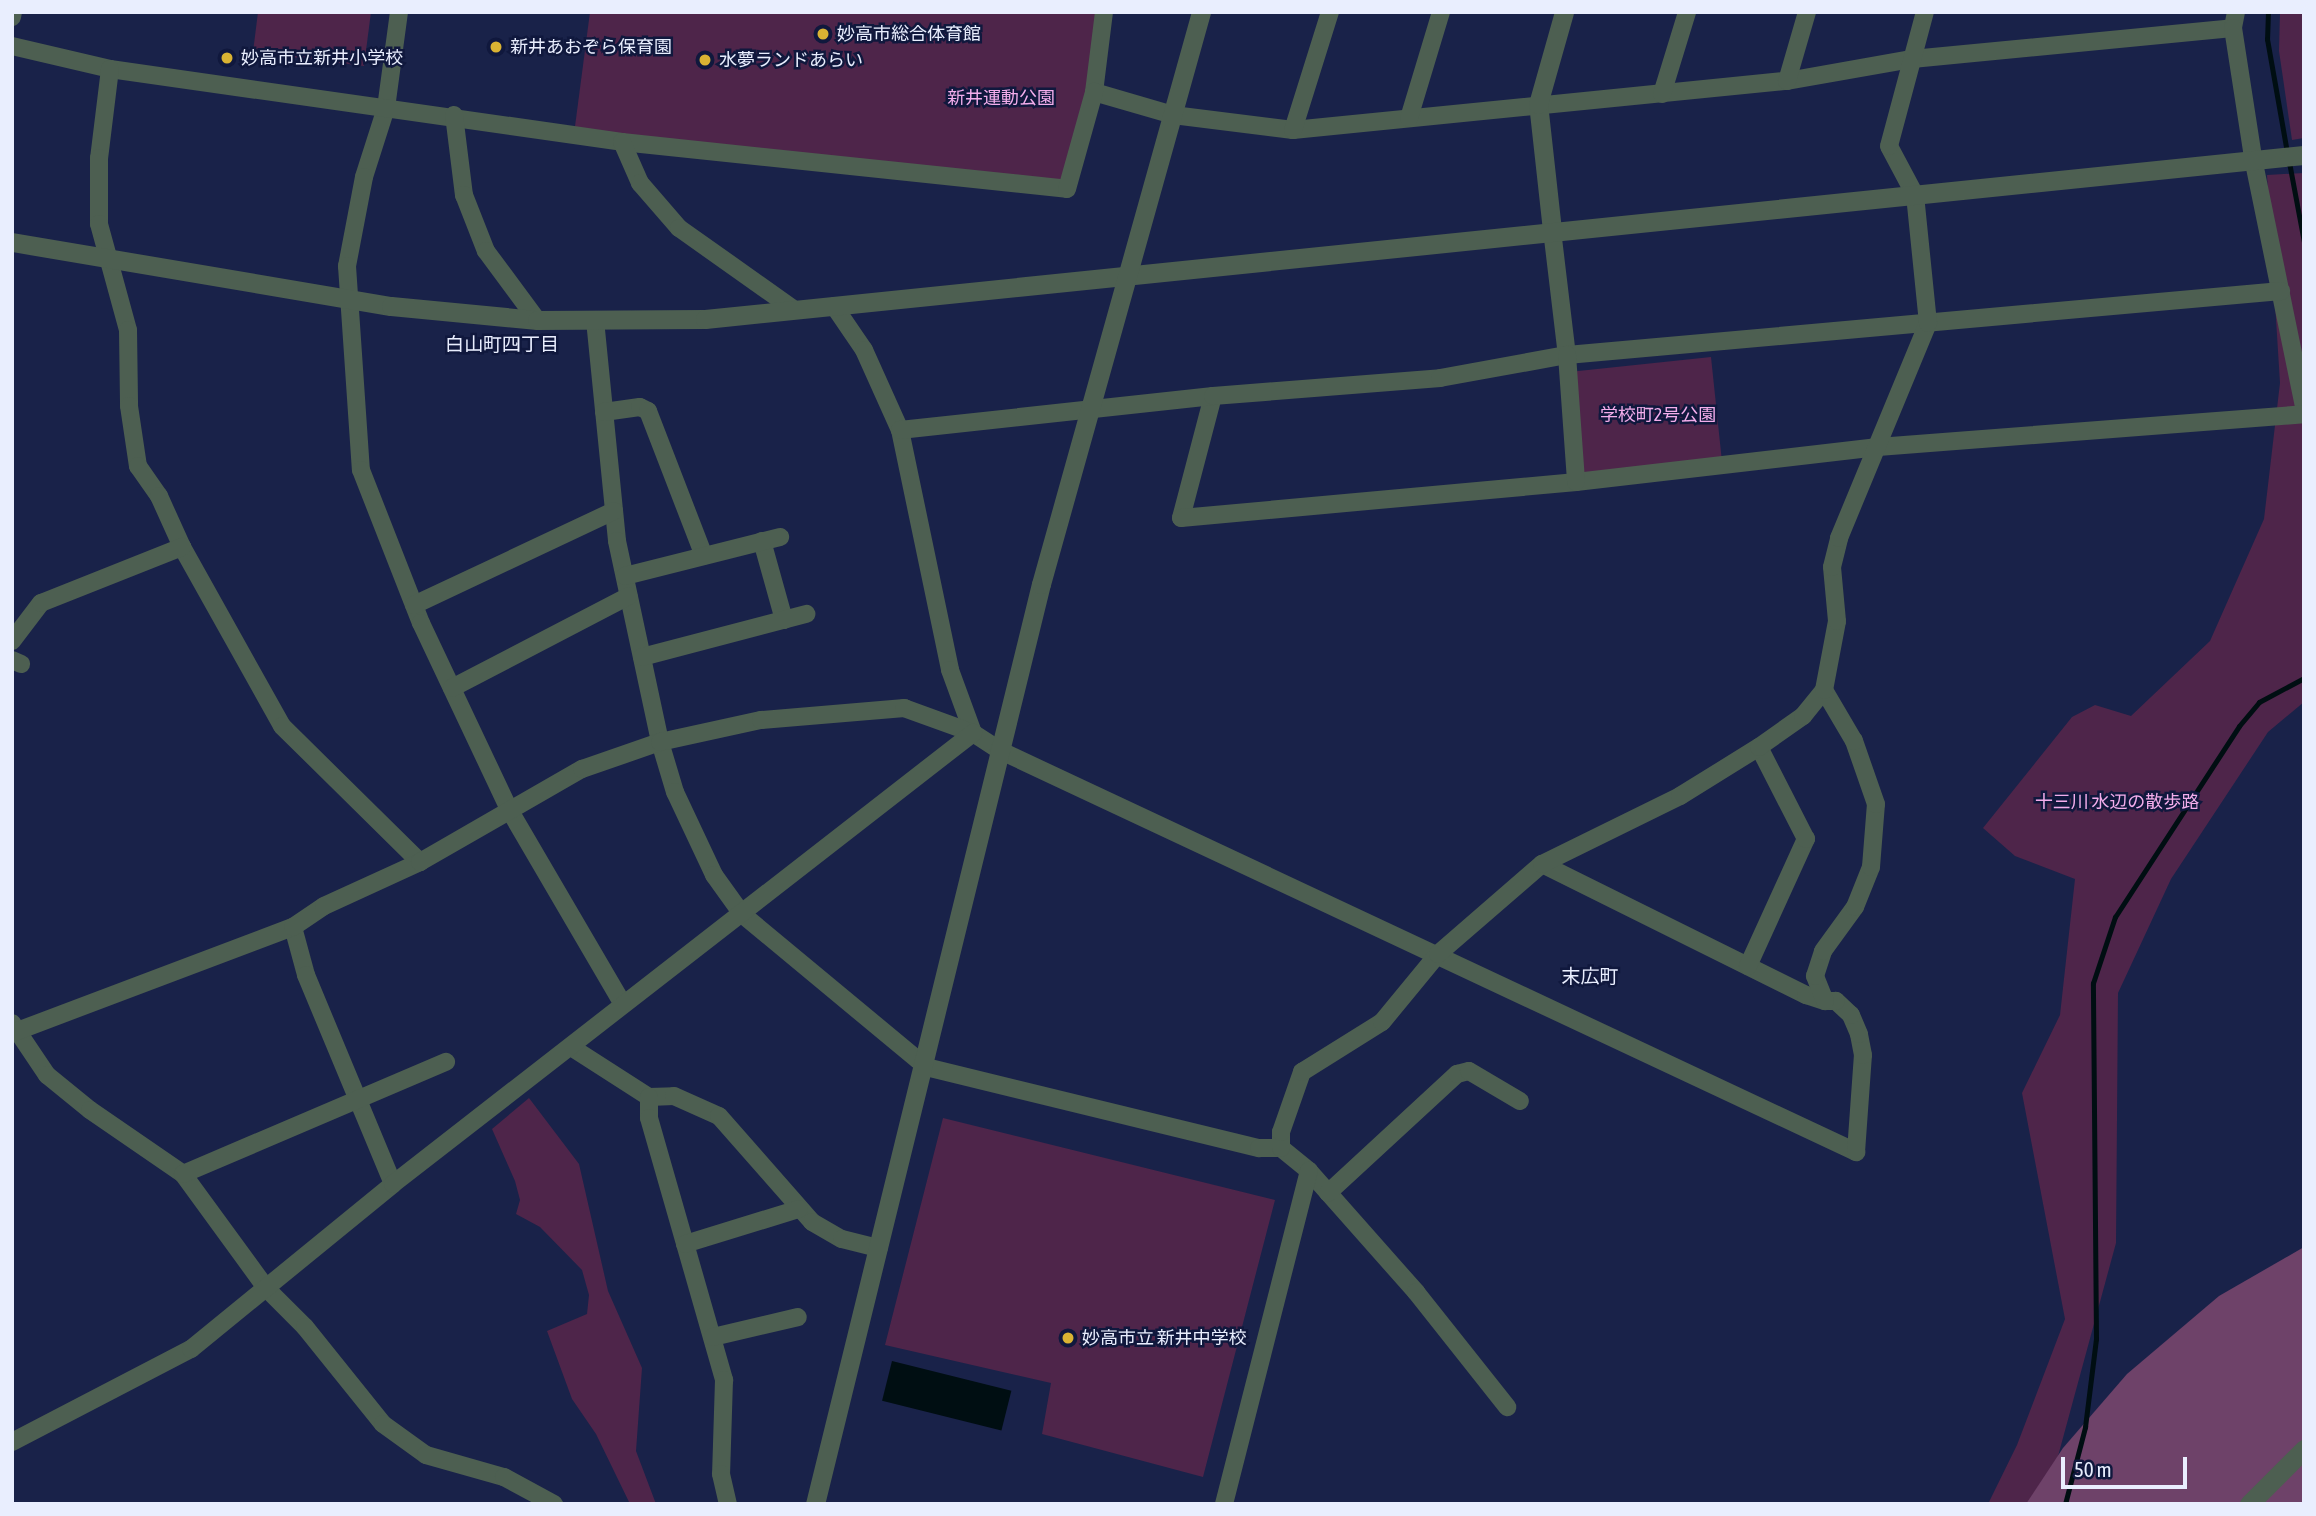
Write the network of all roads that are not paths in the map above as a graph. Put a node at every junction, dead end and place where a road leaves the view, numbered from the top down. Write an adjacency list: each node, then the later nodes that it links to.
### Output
1 (399, 12): 18 (street)
2 (1104, 12): 15 (street)
3 (1201, 12): 20 (street)
4 (1330, 12): 22 (street)
5 (1441, 12): 21 (street)
6 (1564, 12): 17 (street)
7 (1687, 12): 16 (street)
8 (1807, 12): 14 (street)
9 (1925, 12): 12 (street)
10 (2235, 20): 12 (street); 25 (street)
11 (12, 46): 13 (street)
12 (1912, 59): 14 (street); 26 (street)
13 (110, 69): 18 (street); 29 (street)
14 (1787, 81): 16 (street)
15 (1094, 92): 20 (street); 23 (street)
16 (1662, 94): 17 (street)
17 (1538, 104): 21 (street); 27 (street)
18 (386, 108): 19 (street); 32 (street)
19 (454, 115): 23 (street); 35 (street)
20 (1173, 115): 22 (street); 30 (street)
21 (1409, 118): 22 (street)
22 (1293, 130)
23 (622, 142): 34 (street)
24 (2304, 155): 25 (street)
25 (2261, 162): 26 (street); 31 (street)
26 (1915, 195): 27 (street); 37 (street)
27 (1552, 230): 30 (street); 38 (street)
28 (12, 242): 29 (street)
29 (112, 260): 32 (street); 48 (street)
30 (1124, 279): 33 (street); 41 (street)
31 (2281, 291): 37 (street); 40 (street)
32 (348, 299): 35 (street); 52 (street)
33 (834, 306): 34 (street); 44 (street)
34 (792, 308): 36 (street)
35 (537, 320): 36 (street)
36 (594, 320): 42 (street)
37 (1928, 323): 38 (street); 45 (street)
38 (1567, 355): 39 (street); 46 (street)
39 (1213, 396): 41 (street); 46 (street)
40 (2304, 405)
41 (1091, 410): 44 (street); 62 (street)
42 (604, 412): 47 (street); 49 (street)
43 (2304, 414): 45 (street)
44 (900, 430): 59 (street)
45 (1878, 447): 46 (street); 58 (street)
46 (1576, 482)
47 (614, 511): 50 (street); 52 (street)
48 (182, 547): 55 (street); 64 (street)
49 (704, 556): 50 (street); 54 (street)
50 (625, 576): 51 (street)
51 (629, 596): 56 (street); 57 (street)
52 (414, 605): 57 (street)
53 (806, 614): 54 (street)
54 (784, 620): 56 (street)
55 (12, 641)
56 (642, 657): 60 (street)
57 (452, 688): 63 (street)
58 (1824, 690): 61 (street); 70 (street)
59 (973, 733): 60 (street); 62 (street); 66 (street)
60 (660, 742): 63 (street); 66 (street)
61 (1759, 747): 65 (street); 69 (street)
62 (999, 750): 68 (street); 75 (street)
63 (510, 811): 64 (street); 71 (street)
64 (420, 862): 67 (street)
65 (1542, 864): 68 (street); 69 (street)
66 (742, 914): 71 (street); 75 (street)
67 (293, 927): 72 (street); 77 (street)
68 (1438, 954): 70 (street); 79 (street)
69 (1748, 966): 70 (street)
70 (1825, 1000)
71 (623, 1004): 73 (street)
72 (14, 1029): 81 (street)
73 (571, 1047): 76 (street); 82 (street)
74 (446, 1062): 77 (street)
75 (926, 1067): 79 (street); 86 (street)
76 (649, 1097): 84 (street); 85 (street)
77 (358, 1100): 81 (street); 82 (street)
78 (1520, 1101): 83 (street)
79 (1281, 1148): 80 (street)
80 (1309, 1171): 83 (street); 96 (street)
81 (183, 1174): 87 (street)
82 (393, 1184): 87 (street)
83 (1328, 1193): 90 (street)
84 (799, 1209): 85 (street); 86 (street)
85 (685, 1244): 89 (street)
86 (879, 1248): 95 (street)
87 (266, 1288): 91 (street); 93 (street)
88 (798, 1317): 89 (street)
89 (713, 1337): 94 (street)
90 (1507, 1407)
91 (12, 1442)
92 (2304, 1449): 97 (street)
93 (554, 1504)
94 (729, 1504)
95 (815, 1504)
96 (1224, 1504)
97 (2249, 1504)

